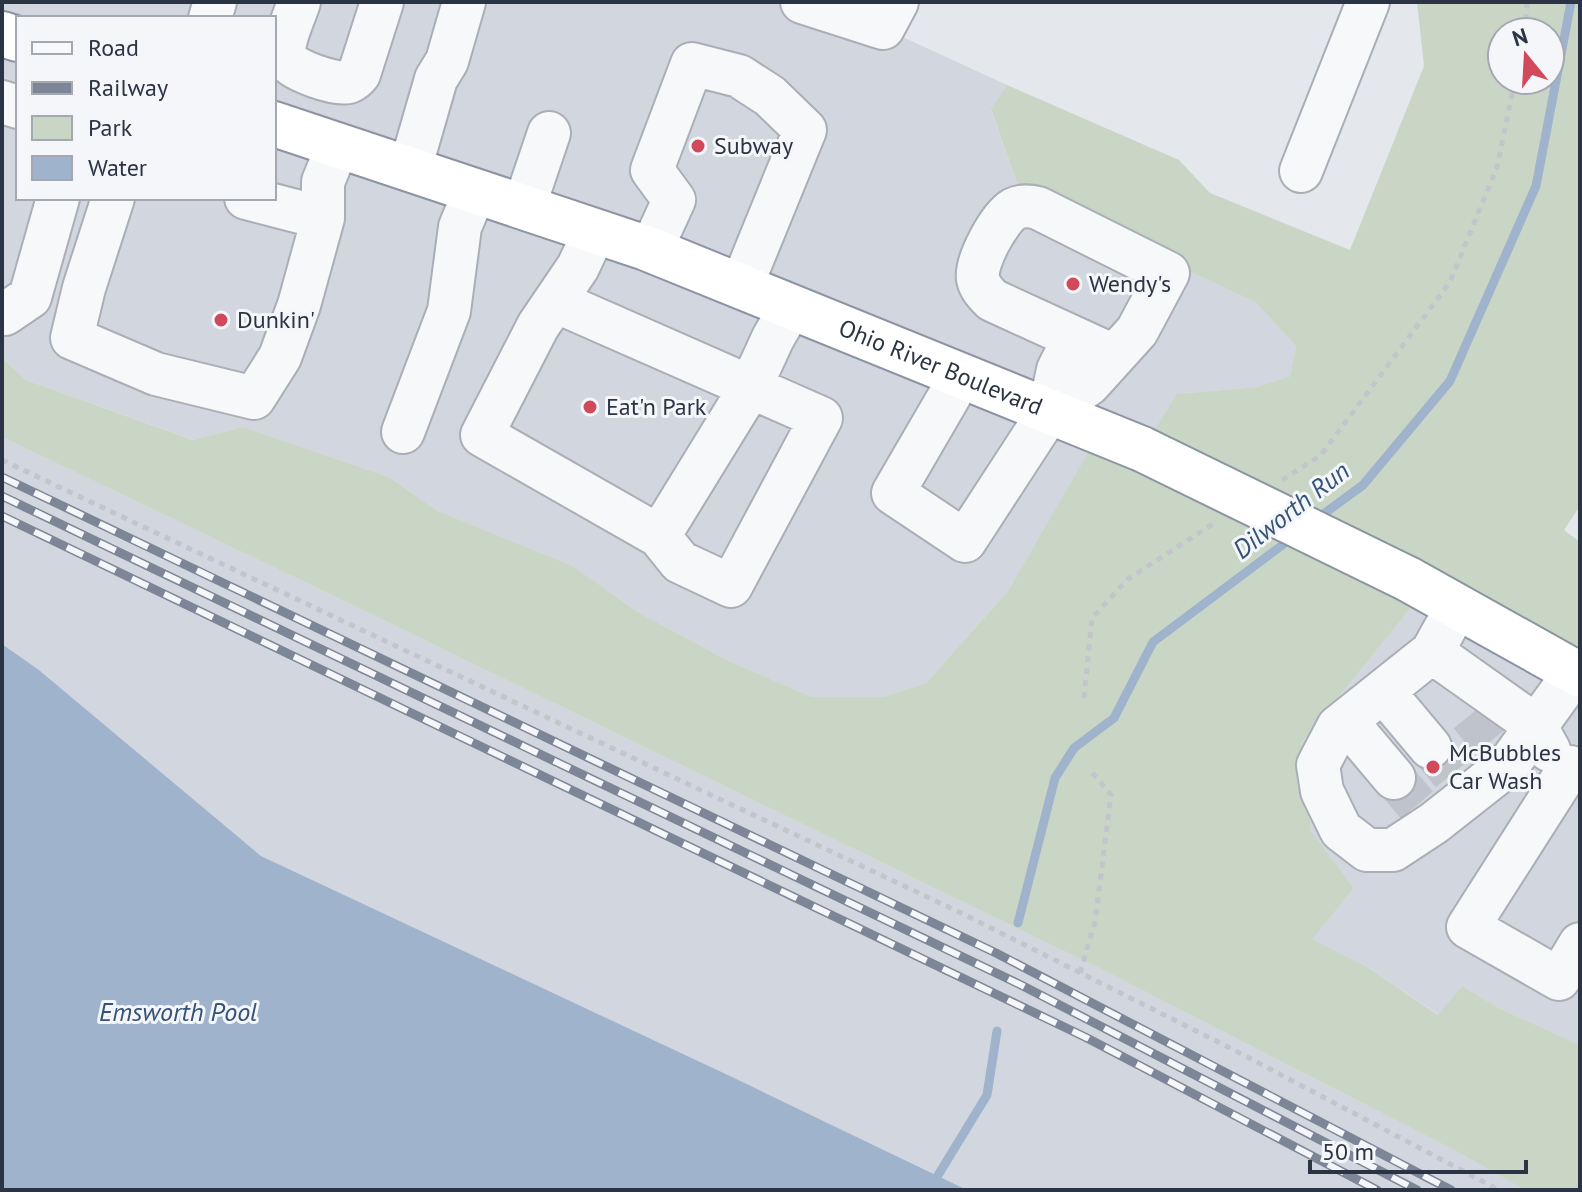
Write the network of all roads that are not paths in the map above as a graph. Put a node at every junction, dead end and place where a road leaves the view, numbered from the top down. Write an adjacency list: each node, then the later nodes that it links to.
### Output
1 (299, 2): 2 (street)
2 (382, 2)
3 (464, 2): 10 (street)
4 (802, 2): 6 (street)
5 (1368, 2): 11 (street)
6 (890, 15)
7 (276, 125): 9 (highway, Ohio River Boulevard)
8 (549, 133): 17 (street)
9 (338, 145): 10 (highway, Ohio River Boulevard); 18 (street)
10 (410, 169): 12 (highway, Ohio River Boulevard)
11 (1301, 171)
12 (475, 191): 17 (highway, Ohio River Boulevard); 30 (street)
13 (31, 200): 23 (street)
14 (57, 200): 23 (street)
15 (112, 200): 18 (street)
16 (254, 200): 18 (street)
17 (524, 207): 19 (highway, Ohio River Boulevard)
18 (323, 218)
19 (595, 231): 20 (highway, Ohio River Boulevard); 22 (street)
20 (651, 250): 21 (highway, Ohio River Boulevard); 21 (street)
21 (741, 287): 24 (highway, Ohio River Boulevard)
22 (555, 301): 28 (street); 31 (street)
23 (16, 305)
24 (791, 307): 27 (highway, Ohio River Boulevard); 28 (street)
25 (1074, 338): 26 (street); 26 (street); 29 (street)
26 (1114, 356): 29 (street)
27 (961, 376): 29 (highway, Ohio River Boulevard); 29 (street)
28 (750, 388): 31 (street); 31 (street)
29 (1049, 412): 32 (highway, Ohio River Boulevard, bridge)
30 (403, 432)
31 (659, 536)
32 (1457, 607): 33 (highway, Ohio River Boulevard); 34 (street)
33 (1577, 674): 35 (street)
34 (1384, 690): 35 (street); 37 (street); 37 (street); 37 (street)
35 (1535, 725): 36 (street); 37 (street)
36 (1575, 770): 38 (street)
37 (1452, 771)
38 (1505, 868): 39 (street); 40 (street)
39 (1580, 922)
40 (1580, 944)

